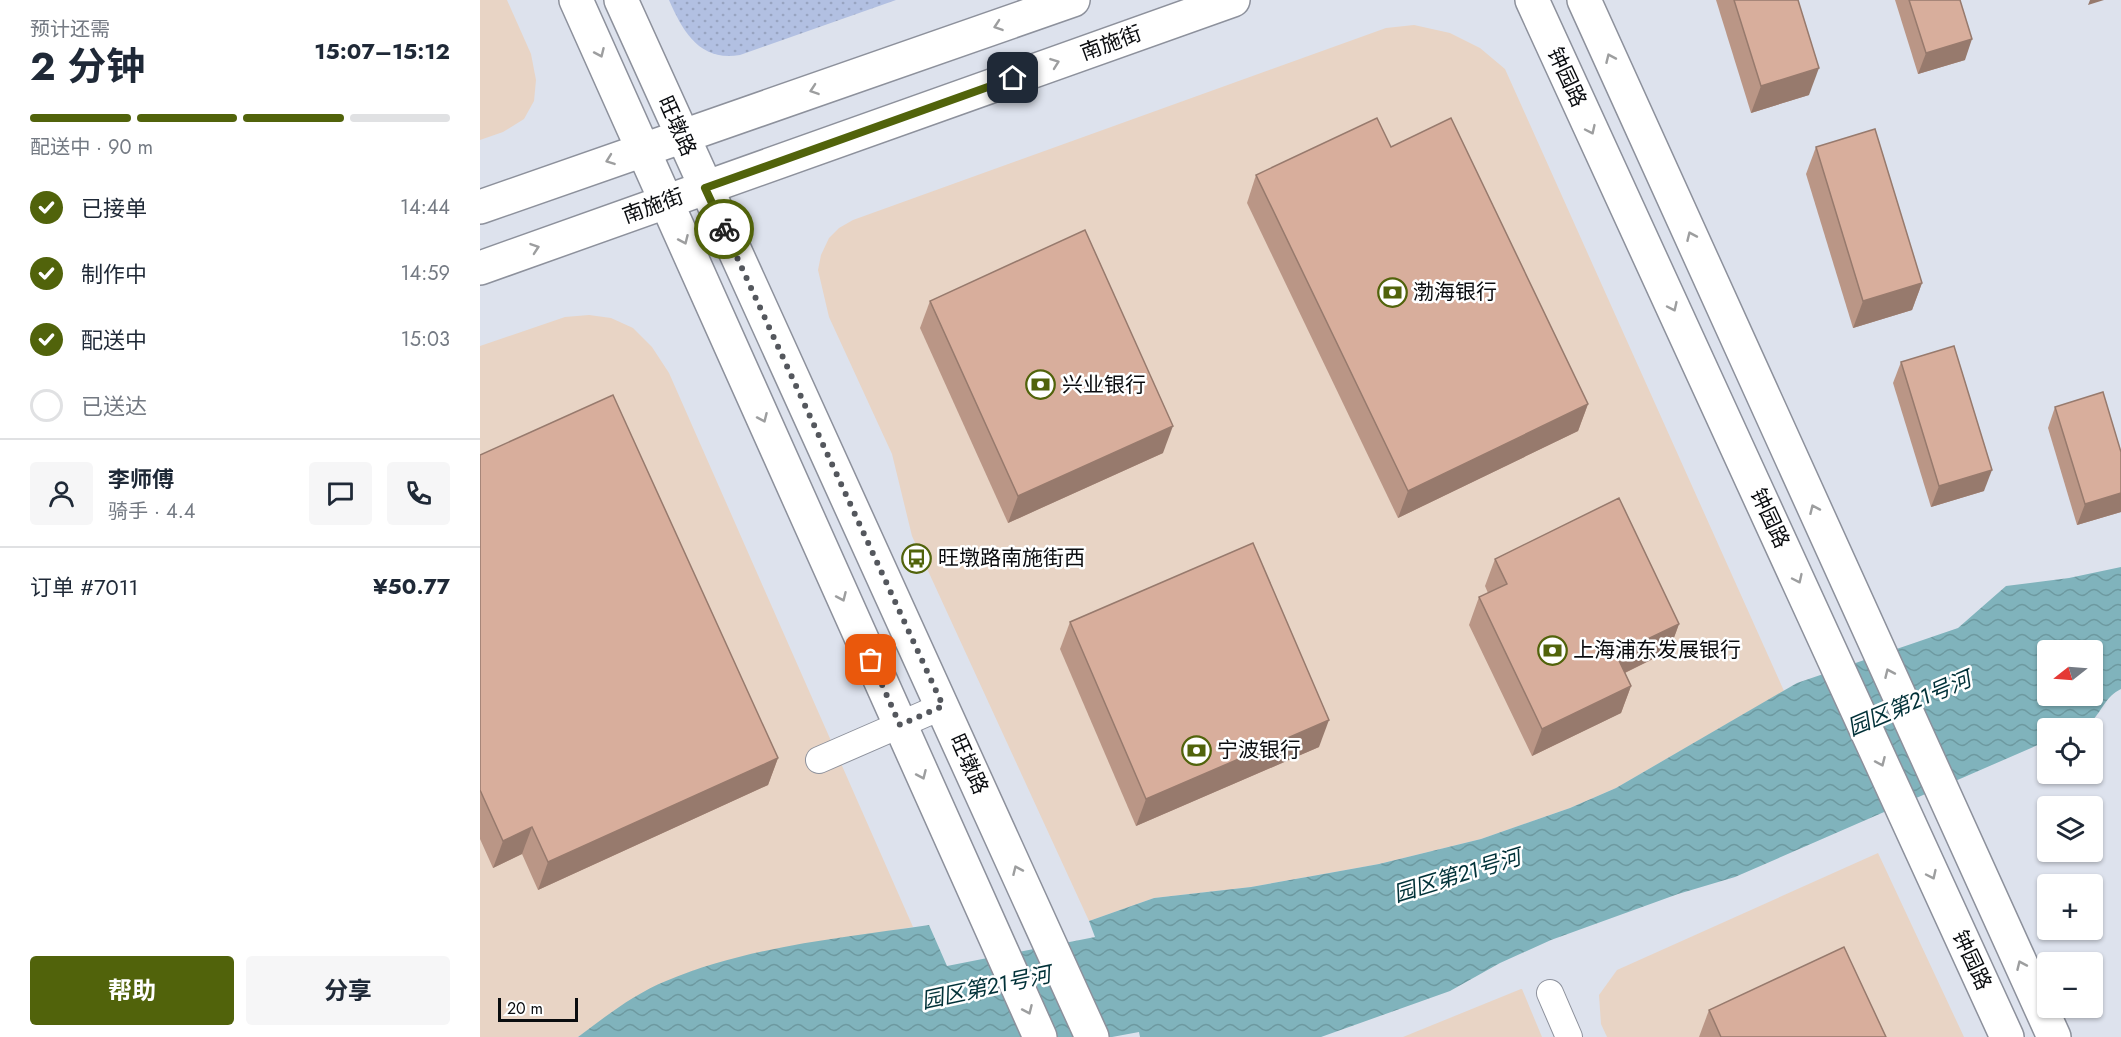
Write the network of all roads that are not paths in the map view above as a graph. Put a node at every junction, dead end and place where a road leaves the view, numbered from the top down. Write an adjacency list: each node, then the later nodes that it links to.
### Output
1 (576, 0): 8 (main road, 旺墩路, one-way to 8)
2 (621, 0): 7 (main road, 旺墩路)
3 (1073, 0): 7 (main road, one-way to 7)
4 (1233, 0): 9 (main road, 南施街, one-way to 4)
5 (1532, 0): 20 (main road, 钟园路, one-way to 20)
6 (1584, 0): 21 (main road, 钟园路, one-way to 6)
7 (681, 136): 8 (main road); 9 (main road, 旺墩路)
8 (643, 149): 10 (main road, 旺墩路); 11 (main road, one-way to 11)
9 (705, 188): 10 (main road, 南施街); 13 (main road, 旺墩路)
10 (667, 202): 12 (main road, 南施街, one-way to 10); 14 (main road, 旺墩路, one-way to 14)
11 (480, 207)
12 (480, 268)
13 (943, 706): 14 (street); 18 (main road, 旺墩路, one-way to 13)
14 (900, 725): 15 (street); 17 (main road, 旺墩路, one-way to 17)
15 (819, 760)
16 (1550, 993): 19 (street)
17 (1040, 1037)
18 (1092, 1037)
19 (1569, 1037)
20 (2007, 1037)
21 (2054, 1037)

